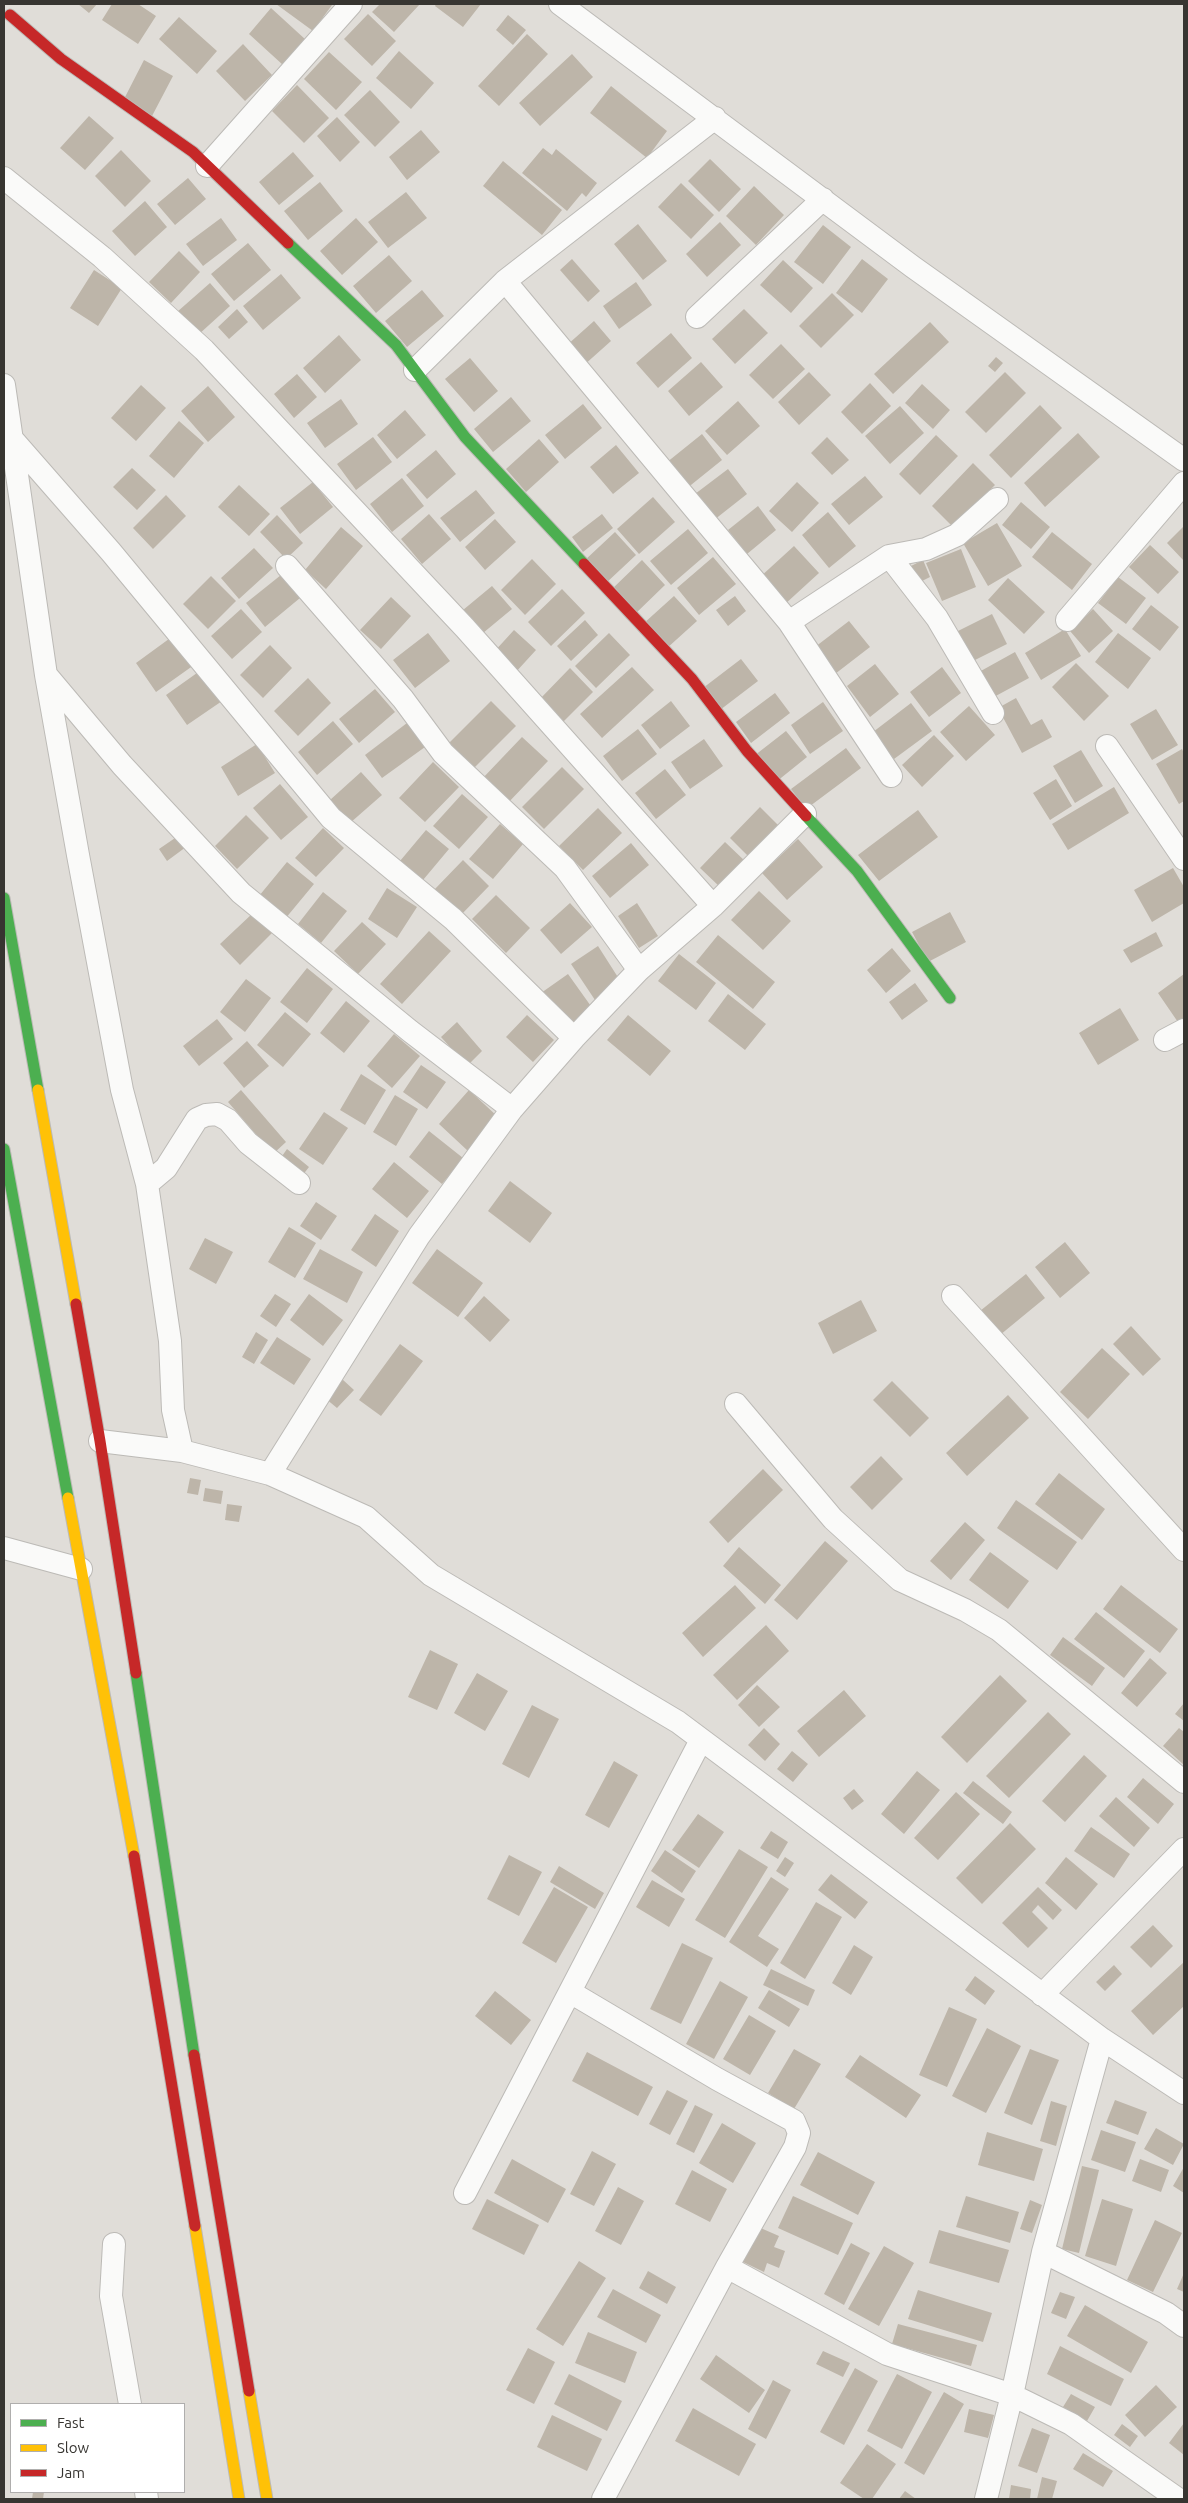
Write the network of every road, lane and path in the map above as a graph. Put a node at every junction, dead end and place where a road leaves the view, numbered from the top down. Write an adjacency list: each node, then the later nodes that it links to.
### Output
1 (351, 4): 5 (street)
2 (560, 4): 4 (street)
3 (10, 14): 5 (main road)
4 (716, 118): 7 (street); 8 (street)
5 (207, 166): 10 (main road)
6 (4, 178): 27 (street)
7 (823, 199): 9 (street); 13 (street)
8 (505, 281): 10 (street); 19 (street)
9 (697, 317)
10 (415, 370): 24 (main road)
11 (4, 385): 12 (street)
12 (13, 440): 20 (street); 30 (street)
13 (1184, 460)
14 (1184, 482): 18 (street)
15 (996, 499): 16 (street)
16 (889, 556): 19 (street); 21 (street)
17 (287, 566): 28 (street)
18 (1066, 620)
19 (789, 622): 23 (street)
20 (46, 675): 31 (street); 34 (street)
21 (993, 713)
22 (1107, 746): 25 (street)
23 (891, 776)
24 (805, 814): 27 (street); 29 (main road)
25 (1184, 859)
26 (4, 898): 37 (main road)
27 (713, 906): 28 (street)
28 (640, 970): 30 (street)
29 (950, 998)
30 (574, 1038): 31 (street)
31 (512, 1109): 39 (street)
32 (4, 1149): 42 (main road)
33 (299, 1183): 34 (street)
34 (147, 1184): 38 (street)
35 (953, 1296): 41 (street)
36 (736, 1404): 44 (street)
37 (100, 1441): 38 (street); 46 (main road)
38 (182, 1451): 39 (street)
39 (270, 1474): 43 (street)
40 (4, 1548): 42 (street)
41 (1184, 1550)
42 (82, 1569): 46 (main road)
43 (701, 1740): 47 (street); 48 (street)
44 (1184, 1782)
45 (1184, 1848): 48 (street)
46 (163, 1934): 58 (main road); 59 (main road)
47 (570, 1992): 51 (street); 54 (street)
48 (1042, 1994): 49 (street)
49 (1102, 2039): 50 (street); 53 (street)
50 (1184, 2093)
51 (465, 2193)
52 (114, 2244): 57 (street)
53 (1043, 2252): 55 (street); 56 (street)
54 (727, 2267): 56 (street); 60 (street)
55 (1184, 2326)
56 (1012, 2395): 61 (street); 62 (street)
57 (130, 2403)
58 (239, 2499)
59 (267, 2499)
60 (603, 2499)
61 (986, 2499)
62 (1178, 2499)

